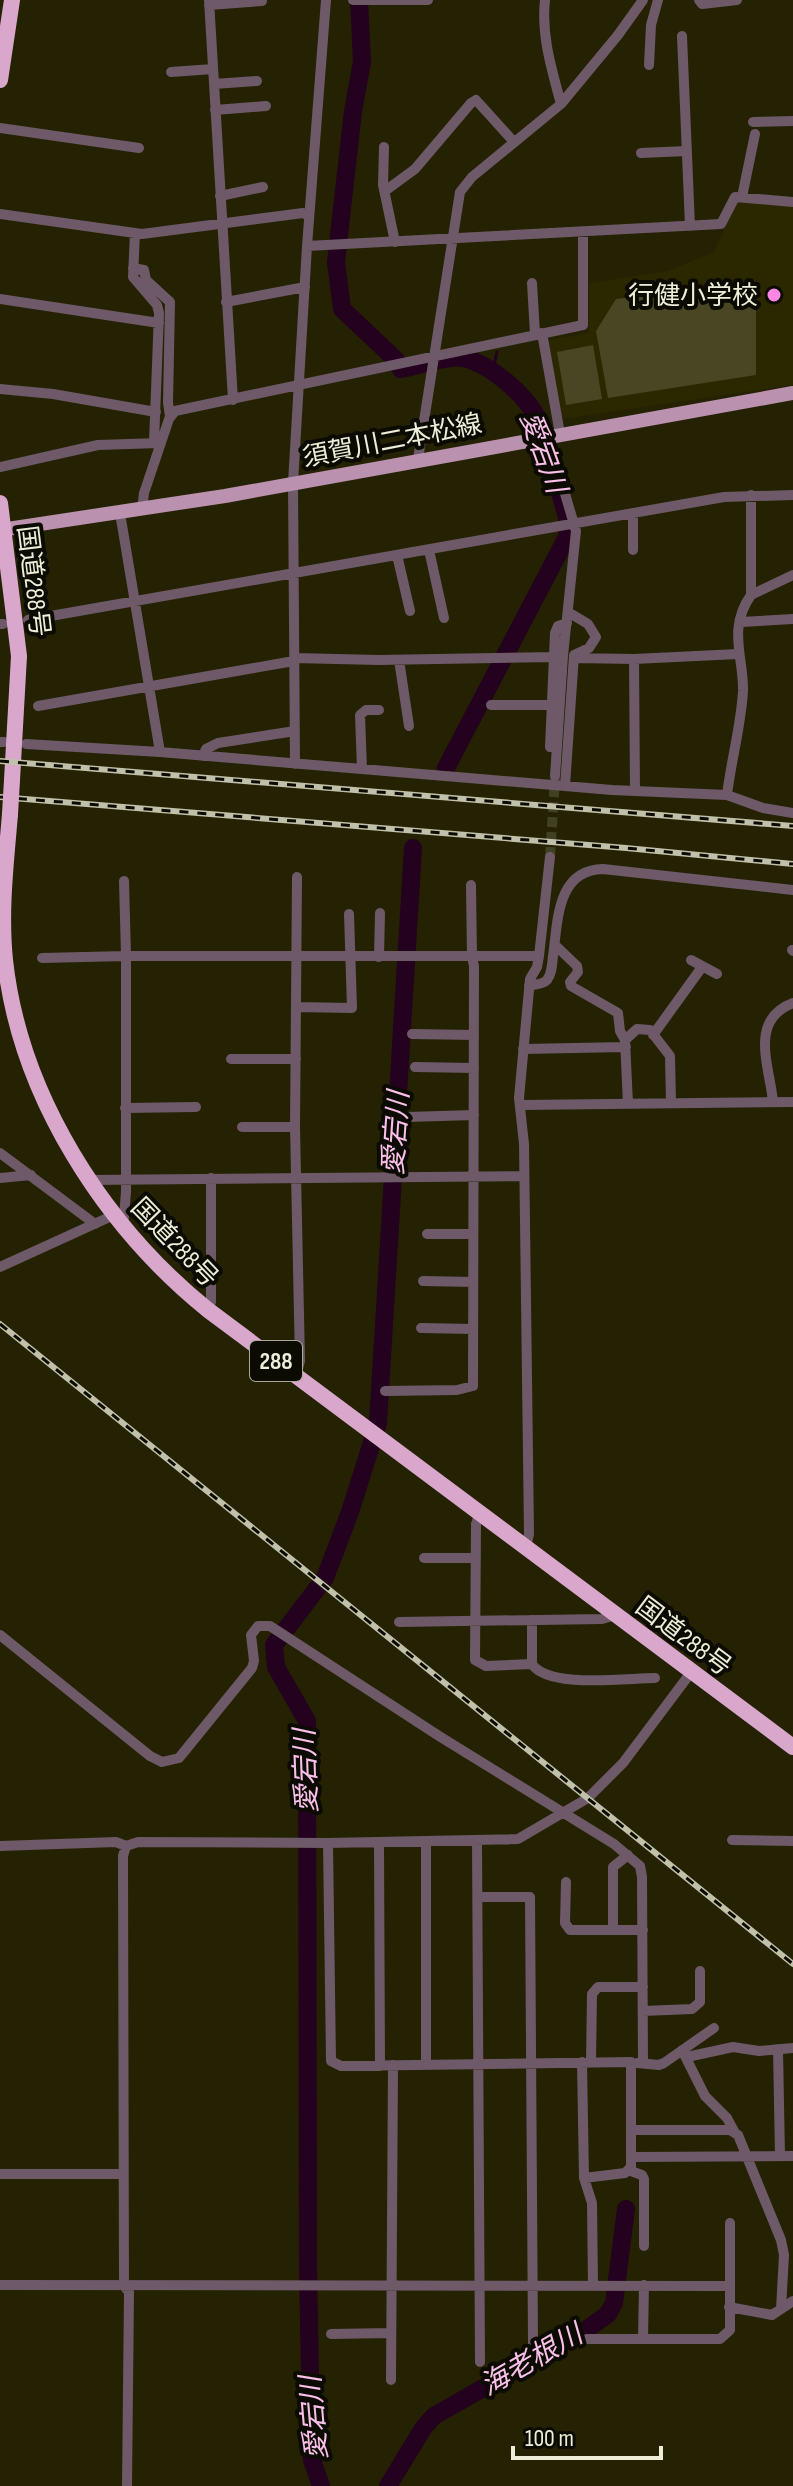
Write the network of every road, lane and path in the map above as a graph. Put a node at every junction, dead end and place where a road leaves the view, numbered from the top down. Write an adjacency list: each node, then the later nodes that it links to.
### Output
1 (12, 0): 17 (highway)
2 (326, 0): 36 (street)
3 (353, 0): 4 (street)
4 (414, 0): 5 (street)
5 (428, 0)
6 (643, 0): 20 (street)
7 (658, 0): 14 (street)
8 (699, 0): 9 (street)
9 (737, 0)
10 (262, 1): 12 (street)
11 (543, 1): 20 (street)
12 (209, 2): 15 (street)
13 (682, 36): 28 (street)
14 (649, 65)
15 (213, 69): 16 (street); 19 (street)
16 (171, 72)
17 (0, 80)
18 (257, 81): 19 (street)
19 (214, 84): 22 (street)
20 (561, 104): 25 (street)
21 (266, 106): 22 (street)
22 (215, 110): 32 (street)
23 (793, 121): 33 (street)
24 (0, 128): 27 (street)
25 (514, 142): 31 (street); 41 (street)
26 (384, 147): 31 (street)
27 (139, 148)
28 (687, 151): 29 (street); 38 (street)
29 (641, 153)
30 (263, 187): 32 (street)
31 (385, 191): 42 (street)
32 (220, 196): 37 (street)
33 (742, 197): 34 (street); 38 (street)
34 (793, 202)
35 (0, 214): 39 (street)
36 (309, 216): 37 (street); 43 (street)
37 (222, 223): 39 (street); 48 (street)
38 (690, 226): 40 (street)
39 (135, 233): 44 (street)
40 (583, 233): 41 (street); 50 (street)
41 (452, 240): 42 (street); 51 (street)
42 (395, 242): 43 (street)
43 (307, 246): 46 (street)
44 (133, 268): 49 (street); 57 (street)
45 (532, 283): 50 (street)
46 (305, 287): 48 (street); 52 (street)
47 (0, 299): 49 (street)
48 (226, 302): 55 (street)
49 (159, 323): 56 (street)
50 (539, 333): 51 (street); 58 (street)
51 (433, 355): 52 (street); 60 (street)
52 (300, 386): 55 (street); 62 (street)
53 (0, 389): 56 (street)
54 (793, 393): 58 (main road, 須賀川二本松線)
55 (233, 400): 57 (street)
56 (156, 412): 59 (street)
57 (170, 416): 59 (street)
58 (554, 435): 60 (main road, 須賀川二本松線); 69 (street)
59 (158, 442): 61 (street); 66 (street)
60 (418, 459): 62 (main road, 須賀川二本松線)
61 (0, 467)
62 (293, 483): 66 (main road, 須賀川二本松線); 74 (street)
63 (751, 495): 64 (street); 68 (street); 76 (street)
64 (793, 495)
65 (0, 503): 70 (highway, 国道288号 / 288)
66 (142, 510): 67 (main road, 須賀川二本松線)
67 (120, 513): 70 (main road, 須賀川二本松線); 77 (street)
68 (633, 514): 69 (street); 72 (street)
69 (574, 525): 71 (street); 80 (street)
70 (2, 530): 122 (highway, 国道288号 / 288, bridge)
71 (429, 550): 73 (street); 79 (street)
72 (633, 550)
73 (397, 555): 74 (street); 78 (street)
74 (294, 573): 77 (street); 86 (street)
75 (793, 575): 76 (street)
76 (751, 595): 83 (street)
77 (136, 601): 82 (street); 89 (street)
78 (410, 611)
79 (444, 618)
80 (567, 618): 85 (street); 85 (street)
81 (793, 619): 83 (street)
82 (28, 620)
83 (741, 622): 84 (street)
84 (738, 654): 87 (street); 104 (street)
85 (566, 657): 87 (street); 88 (street); 91 (street); 101 (street); 102 (street)
86 (294, 659): 88 (street); 89 (street); 95 (street)
87 (634, 659): 103 (street)
88 (399, 660): 94 (street)
89 (150, 687): 92 (street); 97 (street)
90 (491, 705): 91 (street)
91 (552, 705): 101 (street)
92 (38, 706)
93 (379, 710): 100 (street)
94 (409, 726)
95 (295, 731): 98 (street); 99 (street)
96 (26, 744): 97 (street)
97 (160, 752): 98 (street)
98 (203, 756): 99 (street)
99 (295, 764): 100 (street)
100 (362, 769): 101 (street)
101 (552, 780): 102 (street)
102 (565, 786): 103 (street)
103 (635, 790): 104 (street)
104 (727, 795): 105 (street)
105 (793, 813)
106 (550, 857): 117 (street)
107 (297, 877): 114 (street)
108 (124, 881): 115 (street)
109 (471, 885): 119 (street)
110 (793, 890): 113 (street)
111 (380, 913): 118 (street)
112 (349, 914): 116 (street)
113 (555, 945): 125 (street); 131 (street)
114 (296, 955): 115 (street); 116 (street); 127 (street)
115 (126, 956): 120 (street); 143 (street)
116 (350, 956): 118 (street); 127 (street)
117 (539, 956): 119 (street); 125 (street)
118 (379, 957): 119 (street)
119 (472, 957): 129 (street)
120 (42, 958)
121 (691, 960): 123 (street)
122 (3, 961): 156 (highway, 国道288号 / 288)
123 (702, 967): 124 (street); 130 (street)
124 (717, 974)
125 (529, 986): 132 (street)
126 (793, 1003): 137 (street)
127 (296, 1007): 134 (street)
128 (412, 1034): 129 (street)
129 (474, 1035): 136 (street)
130 (653, 1035): 131 (street); 139 (street)
131 (626, 1044): 132 (street); 140 (street)
132 (523, 1049): 141 (street)
133 (231, 1059): 134 (street)
134 (296, 1059): 147 (street)
135 (415, 1067): 136 (street)
136 (474, 1068): 144 (street)
137 (773, 1102): 138 (street); 139 (street)
138 (793, 1102)
139 (671, 1103): 140 (street)
140 (628, 1104): 141 (street)
141 (521, 1105): 151 (street)
142 (196, 1107): 143 (street)
143 (125, 1108): 153 (street)
144 (474, 1115): 145 (street); 150 (street)
145 (407, 1117)
146 (242, 1127): 147 (street)
147 (295, 1127): 155 (street)
148 (0, 1153): 149 (street)
149 (31, 1175): 152 (street); 158 (street)
150 (473, 1176): 151 (street); 155 (street); 160 (street)
151 (524, 1176): 170 (street)
152 (0, 1178)
153 (126, 1178): 154 (street); 156 (street); 157 (street)
154 (211, 1178): 155 (street); 164 (street)
155 (296, 1179): 167 (street)
156 (89, 1180): 157 (highway, 国道288号 / 288)
157 (118, 1222): 158 (street); 164 (highway, 国道288号 / 288)
158 (95, 1224): 161 (street)
159 (427, 1234): 160 (street)
160 (473, 1234): 163 (street)
161 (0, 1267)
162 (423, 1281): 163 (street)
163 (473, 1282): 166 (street)
164 (208, 1310): 167 (highway, 国道288号 / 288)
165 (421, 1328): 166 (street)
166 (473, 1329): 168 (street)
167 (296, 1376): 169 (highway, 国道288号 / 288)
168 (385, 1391)
169 (480, 1512): 170 (highway, 国道288号 / 288); 172 (street)
170 (526, 1547): 173 (highway, 国道288号 / 288)
171 (424, 1558): 172 (street)
172 (476, 1558): 175 (street)
173 (616, 1615): 174 (street); 179 (highway, 国道288号 / 288)
174 (532, 1620): 175 (street); 178 (street)
175 (476, 1621): 176 (street); 178 (street)
176 (399, 1622)
177 (0, 1635): 182 (street)
178 (532, 1664): 180 (street)
179 (692, 1671): 181 (highway, 国道288号 / 288); 182 (street)
180 (655, 1678)
181 (793, 1747)
182 (564, 1813): 185 (street); 191 (street)
183 (732, 1840): 186 (street)
184 (426, 1841): 185 (street); 187 (street); 209 (street)
185 (477, 1841): 193 (street)
186 (793, 1841)
187 (379, 1842): 188 (street); 210 (street)
188 (328, 1843): 190 (street); 210 (street)
189 (0, 1846): 190 (street)
190 (126, 1846): 219 (street)
191 (628, 1855): 194 (street); 195 (street)
192 (566, 1882): 194 (street)
193 (478, 1897): 205 (street); 207 (street)
194 (613, 1930): 195 (street)
195 (643, 1930): 197 (street)
196 (700, 1971): 198 (street)
197 (643, 1987): 198 (street); 203 (street)
198 (643, 2011): 206 (street)
199 (714, 2028): 202 (street)
200 (793, 2048): 201 (street)
201 (778, 2049): 202 (street); 213 (street)
202 (685, 2054): 206 (street); 212 (street)
203 (587, 2062): 204 (street); 205 (street); 220 (street)
204 (631, 2062): 206 (street); 211 (street)
205 (530, 2063): 207 (street); 228 (street)
206 (643, 2063)
207 (478, 2064): 209 (street); 227 (street)
208 (393, 2065): 209 (street); 210 (street); 226 (street)
209 (426, 2065)
210 (380, 2066)
211 (631, 2130): 212 (street); 215 (street)
212 (734, 2131): 216 (street)
213 (780, 2156): 214 (street); 216 (street)
214 (793, 2156)
215 (631, 2157): 216 (street); 217 (street)
216 (748, 2157): 233 (street)
217 (628, 2170): 220 (street); 222 (street)
218 (0, 2174): 219 (street)
219 (122, 2174): 225 (street)
220 (584, 2178): 229 (street)
221 (730, 2223): 230 (street)
222 (644, 2246)
223 (0, 2285): 225 (street)
224 (644, 2285): 229 (street); 230 (street); 237 (street)
225 (124, 2286): 226 (street); 241 (street)
226 (392, 2286): 227 (street); 234 (street)
227 (480, 2286): 228 (street); 239 (street)
228 (533, 2286): 229 (street); 238 (street)
229 (593, 2286)
230 (729, 2286): 232 (street)
231 (793, 2301): 233 (street)
232 (729, 2307): 233 (street); 237 (street)
233 (781, 2309)
234 (391, 2333): 235 (street); 240 (street)
235 (331, 2334)
236 (587, 2339): 237 (street)
237 (643, 2339)
238 (533, 2344)
239 (480, 2362)
240 (391, 2380)
241 (127, 2486)

